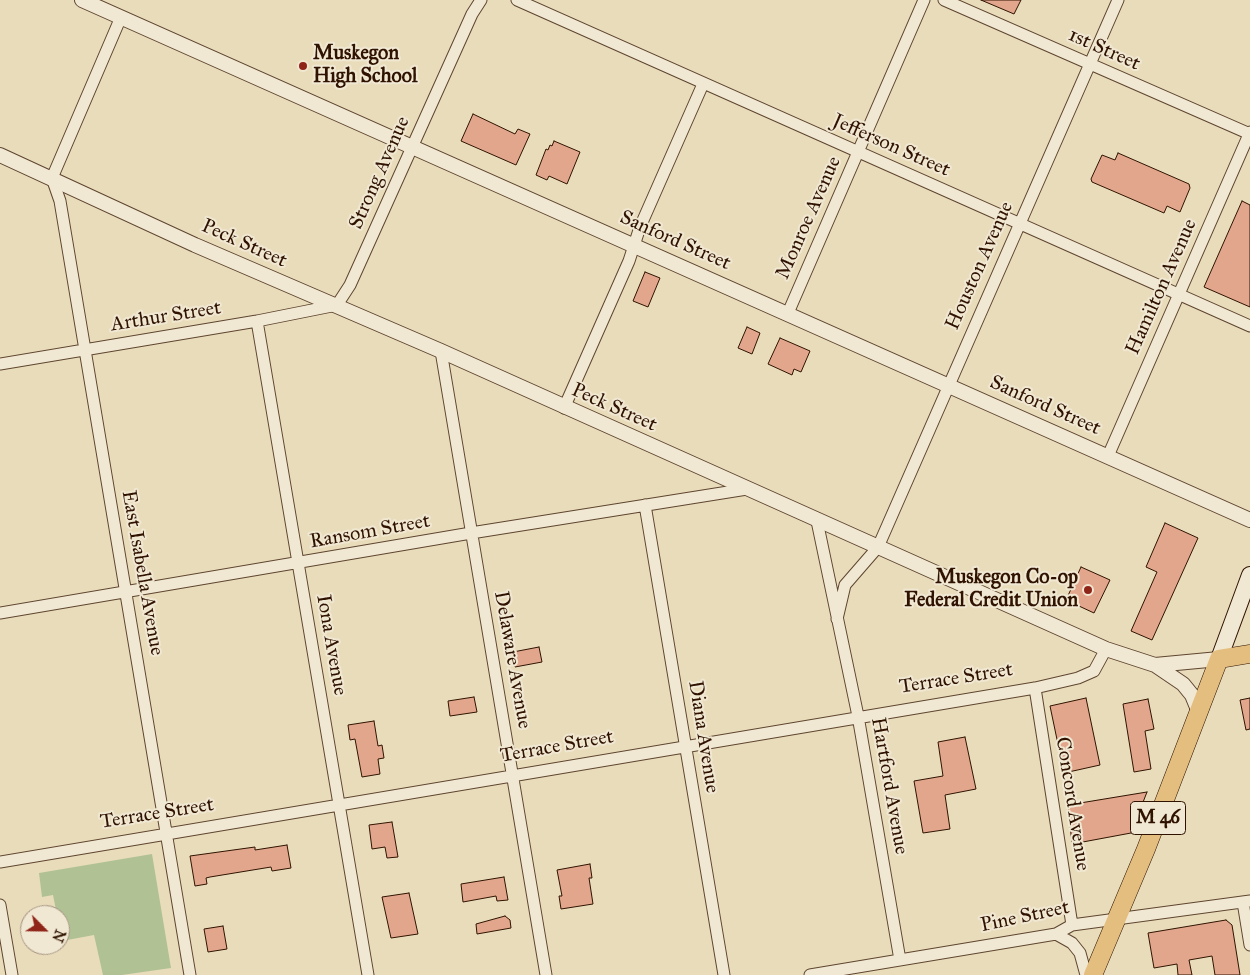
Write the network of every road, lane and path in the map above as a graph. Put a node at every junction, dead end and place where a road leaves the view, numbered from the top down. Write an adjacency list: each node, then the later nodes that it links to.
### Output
1 (82, 0): 7 (street, Sanford Street)
2 (481, 0): 11 (street, Strong Avenue)
3 (517, 0): 9 (street, Jefferson Street)
4 (924, 0): 12 (street, Monroe Avenue)
5 (944, 0): 8 (street, 1st Street)
6 (1118, 0): 8 (street, Houston Avenue)
7 (121, 17): 11 (street, Sanford Street); 14 (street)
8 (1089, 64): 10 (street, 1st Street); 15 (street, Houston Avenue)
9 (704, 84): 12 (street, Jefferson Street); 16 (street)
10 (1250, 133): 17 (street, Hamilton Avenue)
11 (412, 146): 16 (street, Sanford Street); 18 (street, Strong Avenue)
12 (859, 152): 15 (street, Jefferson Street); 19 (street, Monroe Avenue)
13 (0, 154): 14 (street, Peck Street)
14 (52, 178): 18 (street, Peck Street); 22 (street, East Isabella Avenue)
15 (1020, 224): 17 (street, Jefferson Street); 25 (street, Houston Avenue)
16 (634, 244): 19 (street, Sanford Street); 26 (street)
17 (1180, 294): 21 (street, Jefferson Street); 27 (street, Hamilton Avenue)
18 (337, 305): 20 (street, Arthur Street); 23 (street, Peck Street)
19 (788, 313): 25 (street, Sanford Street)
20 (257, 321): 22 (street, Arthur Street); 34 (street, Iona Avenue)
21 (1250, 326)
22 (84, 349): 24 (street, Arthur Street); 36 (street, East Isabella Avenue)
23 (441, 351): 26 (street, Peck Street); 32 (street, Delaware Avenue)
24 (0, 364)
25 (948, 385): 27 (street, Sanford Street); 33 (street, Houston Avenue)
26 (564, 408): 28 (street, Peck Street)
27 (1108, 456): 30 (street, Sanford Street)
28 (747, 489): 29 (street, Ransom Street); 31 (street, Peck Street)
29 (646, 504): 32 (street, Ransom Street); 46 (street, Diana Avenue)
30 (1250, 520)
31 (817, 521): 33 (street, Peck Street); 38 (street, Hartford Avenue)
32 (471, 533): 34 (street, Ransom Street); 47 (street, Delaware Avenue)
33 (878, 547): 38 (street, Hartford Avenue); 39 (street, Peck Street)
34 (299, 563): 36 (street, Ransom Street); 48 (street, Iona Avenue)
35 (1250, 574): 41 (main road, M 46)
36 (126, 593): 37 (street, Ransom Street); 49 (street, East Isabella Avenue)
37 (0, 613)
38 (837, 619): 45 (street, Hartford Avenue)
39 (1106, 649): 42 (street, Peck Street); 43 (street, Terrace Street)
40 (1250, 654): 41 (main road)
41 (1219, 659): 42 (street, Peck Street); 44 (main road, M 46)
42 (1155, 665): 44 (street)
43 (1035, 688): 45 (street, Terrace Street); 54 (street, Concord Avenue)
44 (1199, 712): 53 (main road, M 46)
45 (858, 716): 46 (street, Terrace Street); 57 (street, Hartford Avenue)
46 (686, 747): 47 (street, Terrace Street); 62 (street, Diana Avenue)
47 (513, 776): 48 (street, Terrace Street); 61 (street, Delaware Avenue)
48 (339, 805): 49 (street, Terrace Street); 60 (street, Iona Avenue)
49 (166, 834): 50 (street, Terrace Street); 59 (street, East Isabella Avenue)
50 (0, 862)
51 (1247, 901): 53 (street, Pine Street); 56 (street)
52 (0, 905): 58 (street)
53 (1118, 920): 54 (street, Pine Street); 65 (main road, M 46)
54 (1072, 925): 55 (street, Pine Street)
55 (1056, 934): 57 (street, Pine Street); 64 (street)
56 (1250, 945)
57 (900, 960): 63 (street, Pine Street)
58 (12, 975)
59 (190, 975)
60 (368, 975)
61 (546, 975)
62 (724, 975)
63 (810, 975)
64 (1086, 975)
65 (1093, 975)

